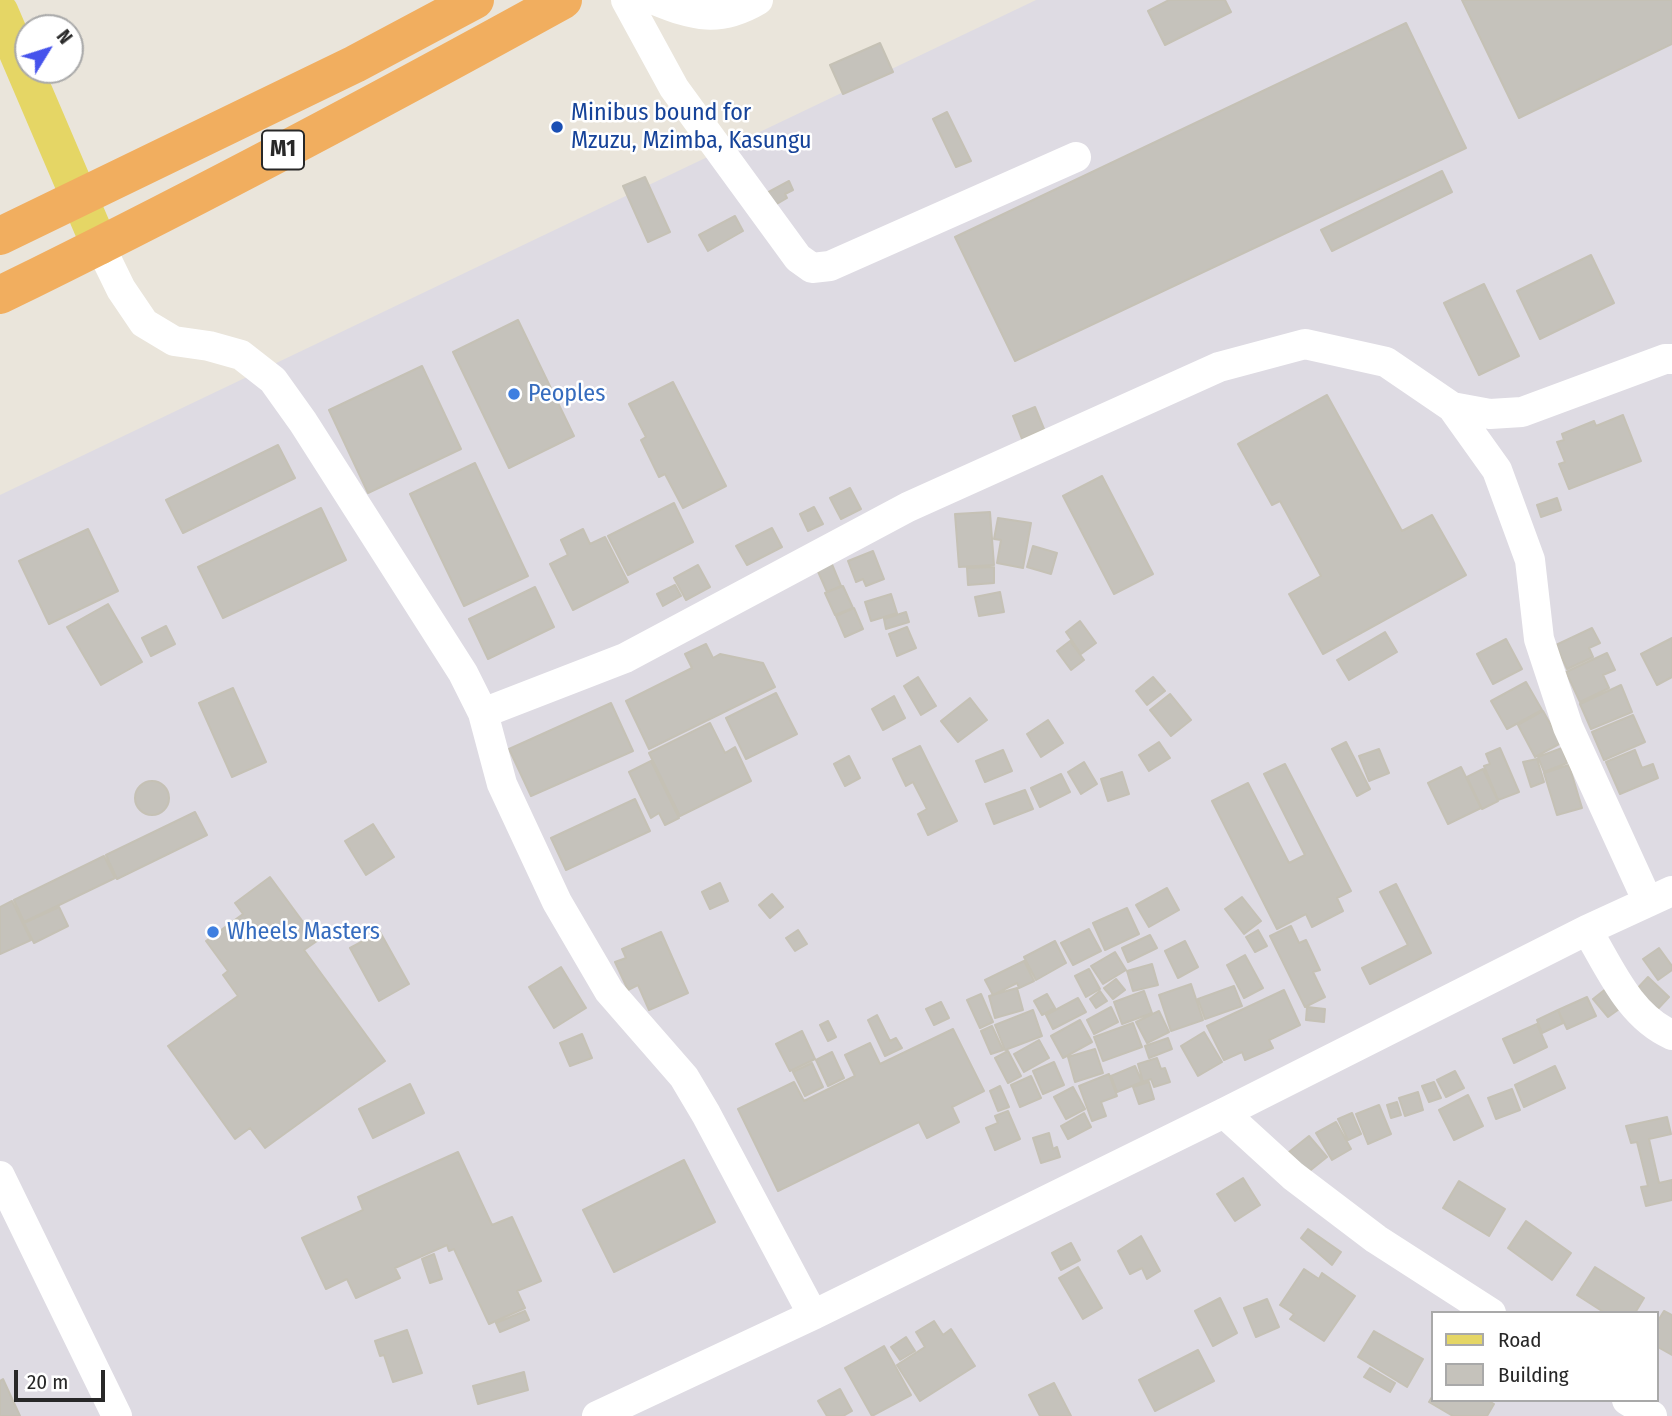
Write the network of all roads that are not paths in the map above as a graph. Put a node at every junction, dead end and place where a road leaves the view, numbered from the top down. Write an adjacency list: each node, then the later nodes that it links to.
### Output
1 (475, 0): 8 (highway, M1)
2 (563, 0): 10 (highway, M1)
3 (626, 0): 7 (street)
4 (655, 0): 5 (street)
5 (758, 0)
6 (0, 12): 8 (main road)
7 (1076, 157)
8 (79, 198): 9 (highway, M1); 10 (main road)
9 (0, 236)
10 (100, 246): 11 (highway, M1); 14 (street)
11 (0, 295)
12 (1672, 359): 13 (street)
13 (1452, 407): 14 (street); 15 (street)
14 (483, 713): 21 (street)
15 (1660, 896): 16 (street)
16 (1587, 930): 17 (street); 18 (street)
17 (1672, 1035)
18 (1224, 1113): 20 (street); 21 (street)
19 (0, 1176): 24 (street)
20 (1488, 1311)
21 (813, 1315): 23 (street)
22 (1630, 1402): 25 (street)
23 (602, 1415)
24 (117, 1416)
25 (1652, 1416)

